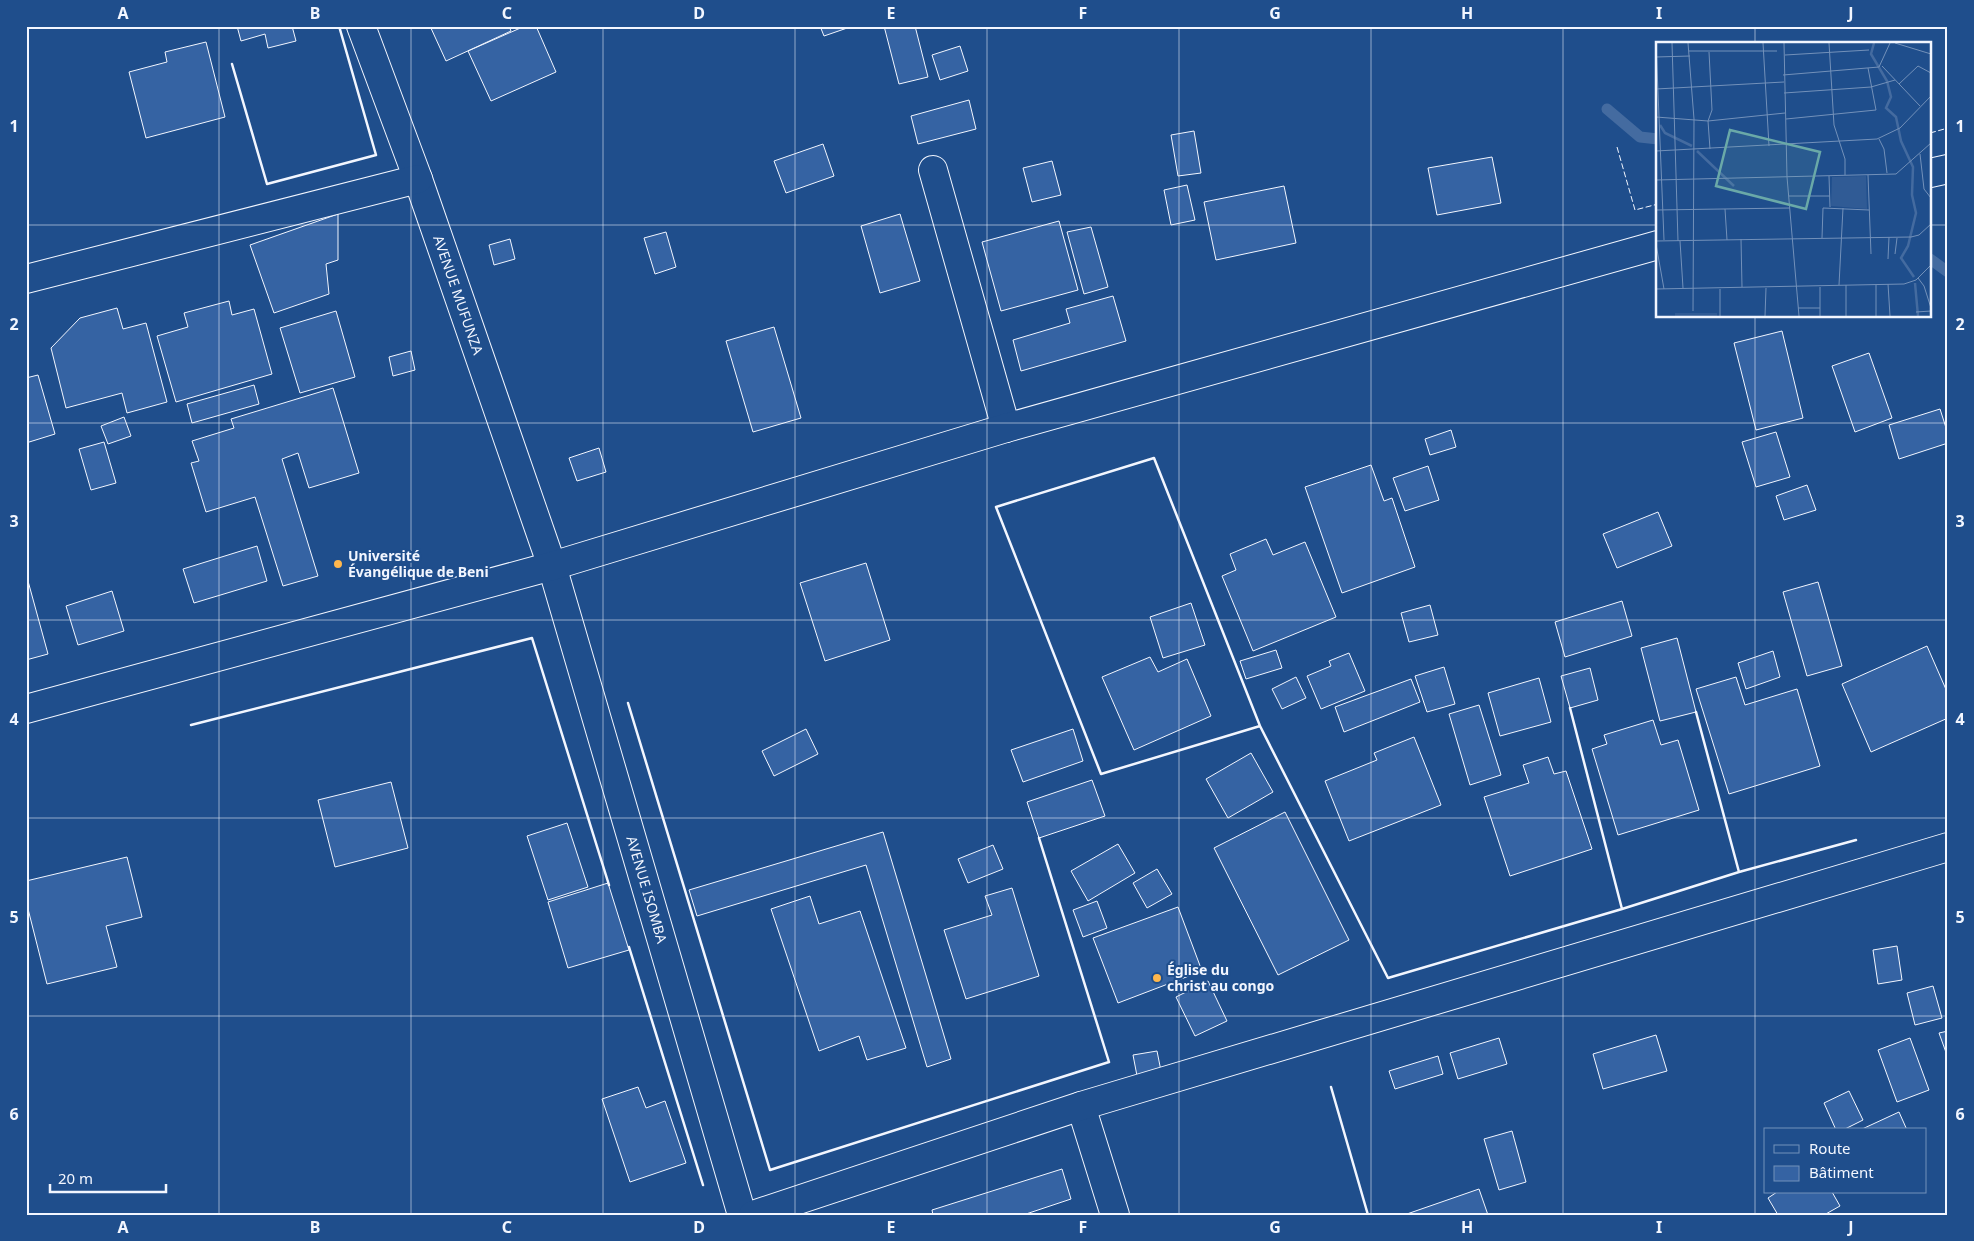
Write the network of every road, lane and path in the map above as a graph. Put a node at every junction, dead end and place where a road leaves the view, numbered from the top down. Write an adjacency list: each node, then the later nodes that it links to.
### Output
1 (362, 26): 5 (street, AVENUE MUFUNZA)
2 (1948, 169): 4 (street)
3 (933, 170): 8 (street)
4 (1932, 173)
5 (418, 179): 7 (street); 9 (street, AVENUE MUFUNZA)
6 (1656, 246): 8 (street)
7 (26, 279)
8 (1006, 428): 9 (street)
9 (552, 566): 10 (street); 13 (street, AVENUE ISOMBA)
10 (26, 709)
11 (1948, 847): 12 (street)
12 (1081, 1106): 14 (street); 15 (street)
13 (742, 1215)
14 (753, 1215)
15 (1115, 1215)

